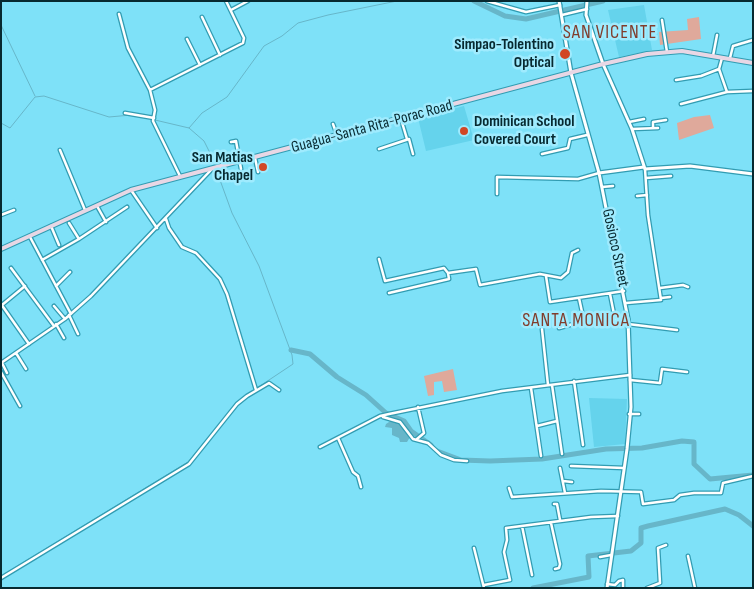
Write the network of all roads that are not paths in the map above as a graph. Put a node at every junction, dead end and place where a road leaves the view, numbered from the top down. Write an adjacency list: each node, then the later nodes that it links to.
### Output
1 (226, 1): 7 (street)
2 (248, 1): 7 (street)
3 (487, 1): 5 (street)
4 (587, 1): 6 (street)
5 (560, 4): 9 (street, Gosioco Street)
6 (587, 8): 9 (street); 21 (street)
7 (231, 10): 16 (street)
8 (119, 14): 26 (street)
9 (561, 15): 24 (street, Gosioco Street)
10 (202, 17): 16 (street)
11 (662, 20): 15 (street)
12 (717, 35): 17 (street)
13 (187, 39): 22 (street)
14 (753, 40): 19 (street)
15 (667, 52): 17 (main road, Guagua-Santa Rita-Porac Road); 21 (main road, Guagua-Santa Rita-Porac Road)
16 (220, 55): 22 (street)
17 (713, 56): 18 (main road, Guagua-Santa Rita-Porac Road)
18 (722, 58): 19 (main road, Guagua-Santa Rita-Porac Road); 23 (street)
19 (730, 59): 20 (main road, Guagua-Santa Rita-Porac Road)
20 (753, 62)
21 (603, 64): 24 (main road, Guagua-Santa Rita-Porac Road); 35 (street)
22 (200, 65): 26 (street)
23 (719, 69): 25 (street); 28 (street)
24 (571, 73): 32 (main road, Guagua-Santa Rita-Porac Road); 40 (street, Gosioco Street)
25 (676, 80)
26 (150, 90): 31 (street)
27 (753, 91): 28 (street)
28 (726, 92): 29 (street)
29 (681, 104)
30 (125, 113): 31 (street)
31 (154, 118): 56 (street)
32 (401, 119): 41 (main road, Guagua-Santa Rita-Porac Road); 42 (street)
33 (644, 119): 35 (street)
34 (666, 120): 37 (street)
35 (629, 122): 39 (street)
36 (333, 124): 41 (street)
37 (653, 128): 38 (street); 39 (street)
38 (658, 128)
39 (632, 130): 51 (street)
40 (587, 135): 47 (street); 54 (street, Gosioco Street)
41 (337, 136): 48 (main road, Guagua-Santa Rita-Porac Road)
42 (407, 139): 44 (street); 46 (street)
43 (231, 142): 49 (street)
44 (379, 149)
45 (60, 150): 68 (street)
46 (413, 154)
47 (542, 154)
48 (255, 158): 49 (main road, Guagua-Santa Rita-Porac Road); 53 (street)
49 (240, 161): 50 (main road, Guagua-Santa Rita-Porac Road); 52 (street)
50 (214, 168): 56 (main road, Guagua-Santa Rita-Porac Road); 70 (street)
51 (644, 168): 54 (street); 55 (street); 58 (street)
52 (241, 169)
53 (258, 172)
54 (598, 173): 60 (street, Gosioco Street); 62 (street)
55 (753, 174)
56 (180, 176): 61 (main road, Guagua-Santa Rita-Porac Road)
57 (671, 176): 58 (street)
58 (646, 178): 63 (street)
59 (613, 186): 60 (street)
60 (602, 187): 90 (street, Gosioco Street)
61 (132, 190): 65 (main road, Guagua-Santa Rita-Porac Road); 74 (street)
62 (498, 194)
63 (647, 195): 64 (street); 89 (street)
64 (636, 196)
65 (96, 204): 68 (main road, Guagua-Santa Rita-Porac Road); 71 (street)
66 (127, 207): 71 (street)
67 (14, 210): 69 (street)
68 (85, 210): 73 (main road, Guagua-Santa Rita-Porac Road)
69 (1, 215)
70 (166, 219): 74 (street); 123 (street)
71 (106, 222): 76 (street)
72 (69, 223): 76 (street)
73 (51, 226): 75 (main road, Guagua-Santa Rita-Porac Road); 77 (street)
74 (157, 228): 99 (street)
75 (30, 236): 78 (main road, Guagua-Santa Rita-Porac Road); 81 (street)
76 (79, 240): 81 (street)
77 (59, 245)
78 (1, 249)
79 (578, 250): 85 (street)
80 (379, 259): 84 (street)
81 (42, 260): 87 (street)
82 (12, 268): 86 (street)
83 (70, 272): 87 (street)
84 (448, 273): 85 (street); 91 (street)
85 (546, 276): 94 (street)
86 (25, 286): 97 (street); 105 (street)
87 (56, 286): 99 (street)
88 (688, 287): 89 (street)
89 (660, 288): 95 (street)
90 (624, 291): 92 (street); 96 (street, Gosioco Street)
91 (389, 293)
92 (610, 293): 94 (street); 102 (street)
93 (670, 297): 95 (street)
94 (579, 298): 103 (street)
95 (661, 298): 96 (street)
96 (626, 303): 100 (street, Gosioco Street)
97 (2, 305): 111 (street)
98 (54, 306): 101 (street)
99 (70, 315): 101 (street); 109 (street)
100 (628, 318): 102 (street); 104 (street, Gosioco Street)
101 (64, 319): 105 (street)
102 (615, 319): 103 (street)
103 (584, 321): 106 (street)
104 (628, 324): 108 (street); 118 (street, Gosioco Street)
105 (55, 325): 110 (street); 111 (street)
106 (559, 328)
107 (542, 329): 121 (street)
108 (677, 330)
109 (78, 334)
110 (64, 338)
111 (29, 344): 112 (street)
112 (16, 353): 113 (street); 114 (street)
113 (2, 363): 116 (street)
114 (26, 369)
115 (1, 372): 125 (street)
116 (7, 372)
117 (686, 372): 119 (street)
118 (630, 375): 119 (street, Gosioco Street); 120 (street)
119 (630, 380): 127 (street, Gosioco Street)
120 (574, 381): 121 (street); 134 (street)
121 (550, 385): 122 (street); 130 (street)
122 (531, 388): 126 (street); 131 (street)
123 (256, 390): 124 (street); 161 (street)
124 (279, 390)
125 (20, 406)
126 (418, 408): 129 (street); 133 (street)
127 (629, 414): 128 (street); 141 (street, Gosioco Street)
128 (640, 414)
129 (383, 416): 132 (street); 133 (street)
130 (557, 421): 131 (street); 136 (street)
131 (537, 426): 137 (street)
132 (338, 438): 135 (street); 145 (street)
133 (416, 440): 138 (street)
134 (583, 445)
135 (320, 447)
136 (562, 454)
137 (541, 456)
138 (467, 462)
139 (571, 466): 141 (street)
140 (560, 468): 143 (street)
141 (624, 468): 147 (street, Gosioco Street)
142 (753, 476): 147 (street)
143 (562, 482): 144 (street); 148 (street)
144 (572, 482)
145 (361, 487)
146 (508, 488): 148 (street)
147 (622, 491): 148 (street); 150 (street, Gosioco Street)
148 (565, 493)
149 (554, 504): 151 (street)
150 (618, 516): 151 (street); 156 (street, Gosioco Street)
151 (560, 520): 152 (street)
152 (550, 522): 153 (street); 159 (street)
153 (522, 526): 160 (street); 162 (street)
154 (666, 545): 165 (street)
155 (474, 548): 162 (street)
156 (612, 554): 158 (street); 163 (street, Gosioco Street)
157 (688, 556): 166 (street)
158 (600, 557)
159 (555, 569)
160 (532, 575)
161 (1, 578)
162 (484, 586)
163 (607, 586): 164 (street)
164 (623, 588)
165 (647, 588)
166 (695, 588)

